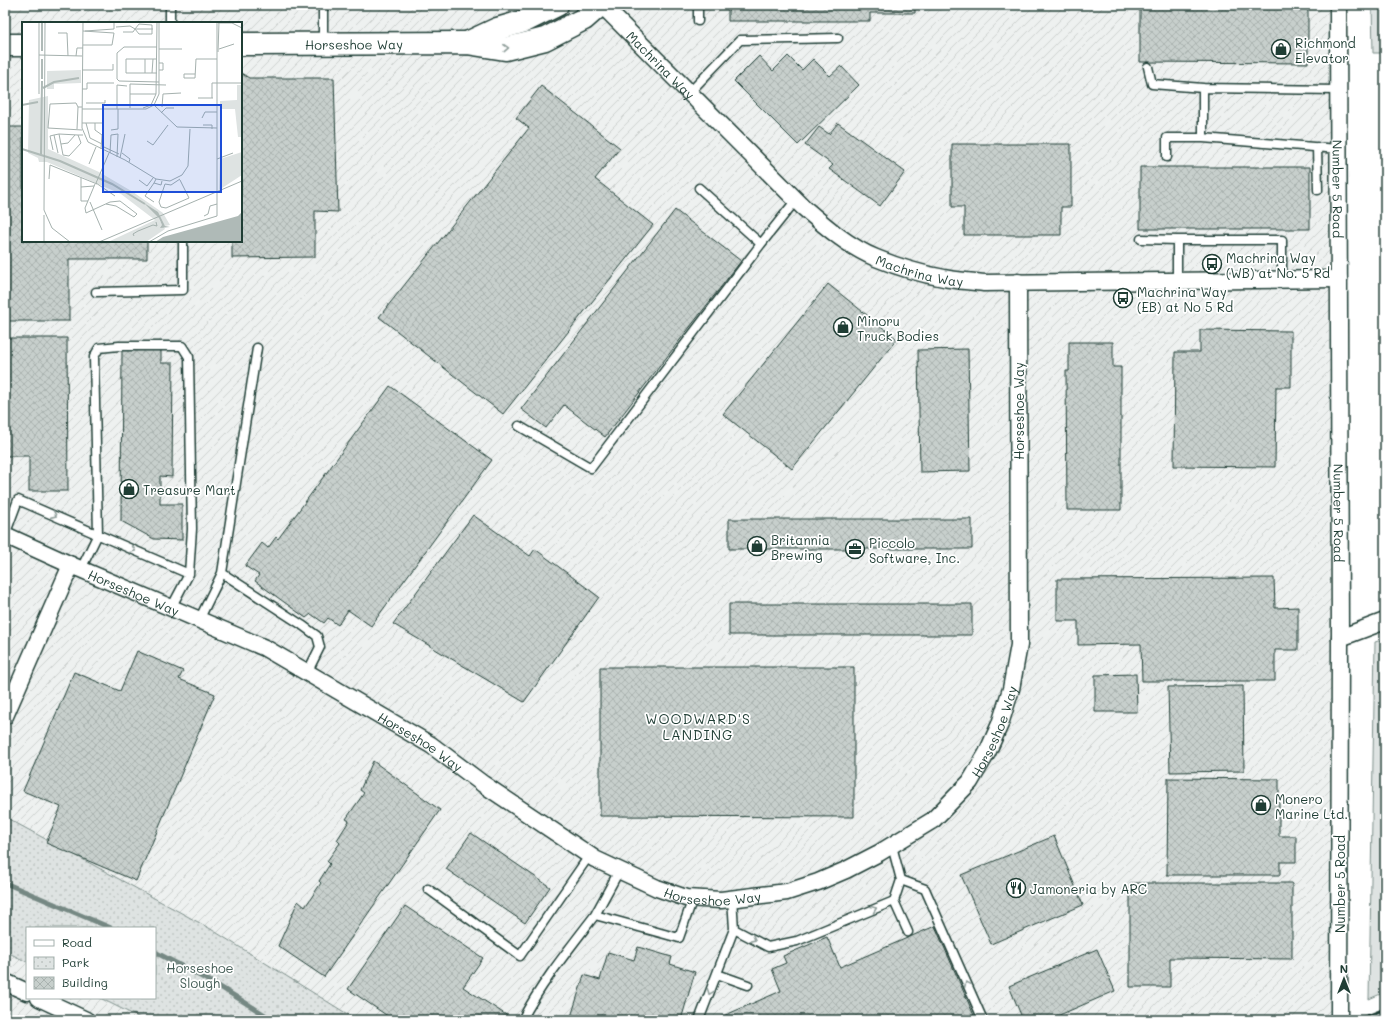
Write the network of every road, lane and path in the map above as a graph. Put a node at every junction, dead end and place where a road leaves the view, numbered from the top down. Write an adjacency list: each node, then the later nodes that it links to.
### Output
1 (170, 5): 8 (lane)
2 (323, 5): 12 (lane)
3 (557, 5): 10 (street, Horseshoe Way)
4 (601, 5): 10 (street, Horseshoe Way, one-way to 4); 18 (street, Machrina Way)
5 (698, 5): 7 (lane)
6 (1338, 5): 17 (street, Number 5 Road)
7 (698, 21)
8 (170, 22)
9 (838, 38): 18 (lane)
10 (467, 43): 12 (street, Horseshoe Way)
11 (242, 44): 12 (street, Horseshoe Way)
12 (323, 44)
13 (5, 45): 14 (street)
14 (22, 45)
15 (1148, 67): 16 (lane)
16 (1203, 88): 17 (lane); 19 (lane)
17 (1338, 90): 21 (street, Number 5 Road)
18 (689, 93): 25 (street, Machrina Way)
19 (1203, 138): 20 (lane); 22 (lane)
20 (1317, 147): 21 (lane); 24 (lane)
21 (1338, 149): 30 (street, Number 5 Road)
22 (1167, 157)
23 (699, 188): 29 (lane)
24 (1318, 190)
25 (796, 200): 29 (lane); 33 (street, Machrina Way)
26 (1141, 239): 27 (lane)
27 (1177, 240): 31 (lane); 32 (lane)
28 (183, 242): 34 (lane)
29 (761, 244): 36 (lane)
30 (1339, 279): 31 (street, Machrina Way); 45 (street, Number 5 Road)
31 (1282, 280): 32 (street, Machrina Way)
32 (1177, 281): 33 (street, Machrina Way)
33 (1018, 282): 48 (street, Horseshoe Way)
34 (96, 292)
35 (257, 348): 40 (lane)
36 (519, 426)
37 (98, 534): 38 (lane, one-way to 37); 39 (lane); 41 (lane, one-way to 41); 41 (lane)
38 (5, 535): 39 (street, Horseshoe Way)
39 (76, 567): 42 (street, Horseshoe Way); 47 (street)
40 (222, 572): 43 (lane); 46 (lane)
41 (189, 574): 42 (lane)
42 (171, 608): 43 (street, Horseshoe Way)
43 (199, 620): 46 (street, Horseshoe Way)
44 (1385, 621): 45 (street)
45 (1340, 638): 68 (street, Number 5 Road)
46 (307, 673): 49 (street, Horseshoe Way)
47 (5, 716)
48 (892, 846): 51 (lane); 54 (street, Horseshoe Way)
49 (590, 856): 50 (street, Horseshoe Way); 52 (lane)
50 (619, 871): 53 (street, Horseshoe Way); 56 (lane)
51 (901, 880): 55 (lane); 67 (lane, one-way to 51)
52 (428, 889)
53 (693, 898): 54 (street, Horseshoe Way); 56 (lane)
54 (732, 898): 57 (lane)
55 (894, 901): 57 (lane, one-way to 55); 58 (lane)
56 (596, 915): 65 (lane)
57 (734, 929): 59 (lane)
58 (908, 932)
59 (717, 974): 61 (lane); 66 (lane, one-way to 66)
60 (5, 982): 62 (street)
61 (748, 985)
62 (26, 992)
63 (41, 999): 64 (street)
64 (86, 1020)
65 (522, 1020)
66 (699, 1020)
67 (983, 1020)
68 (1339, 1020)

